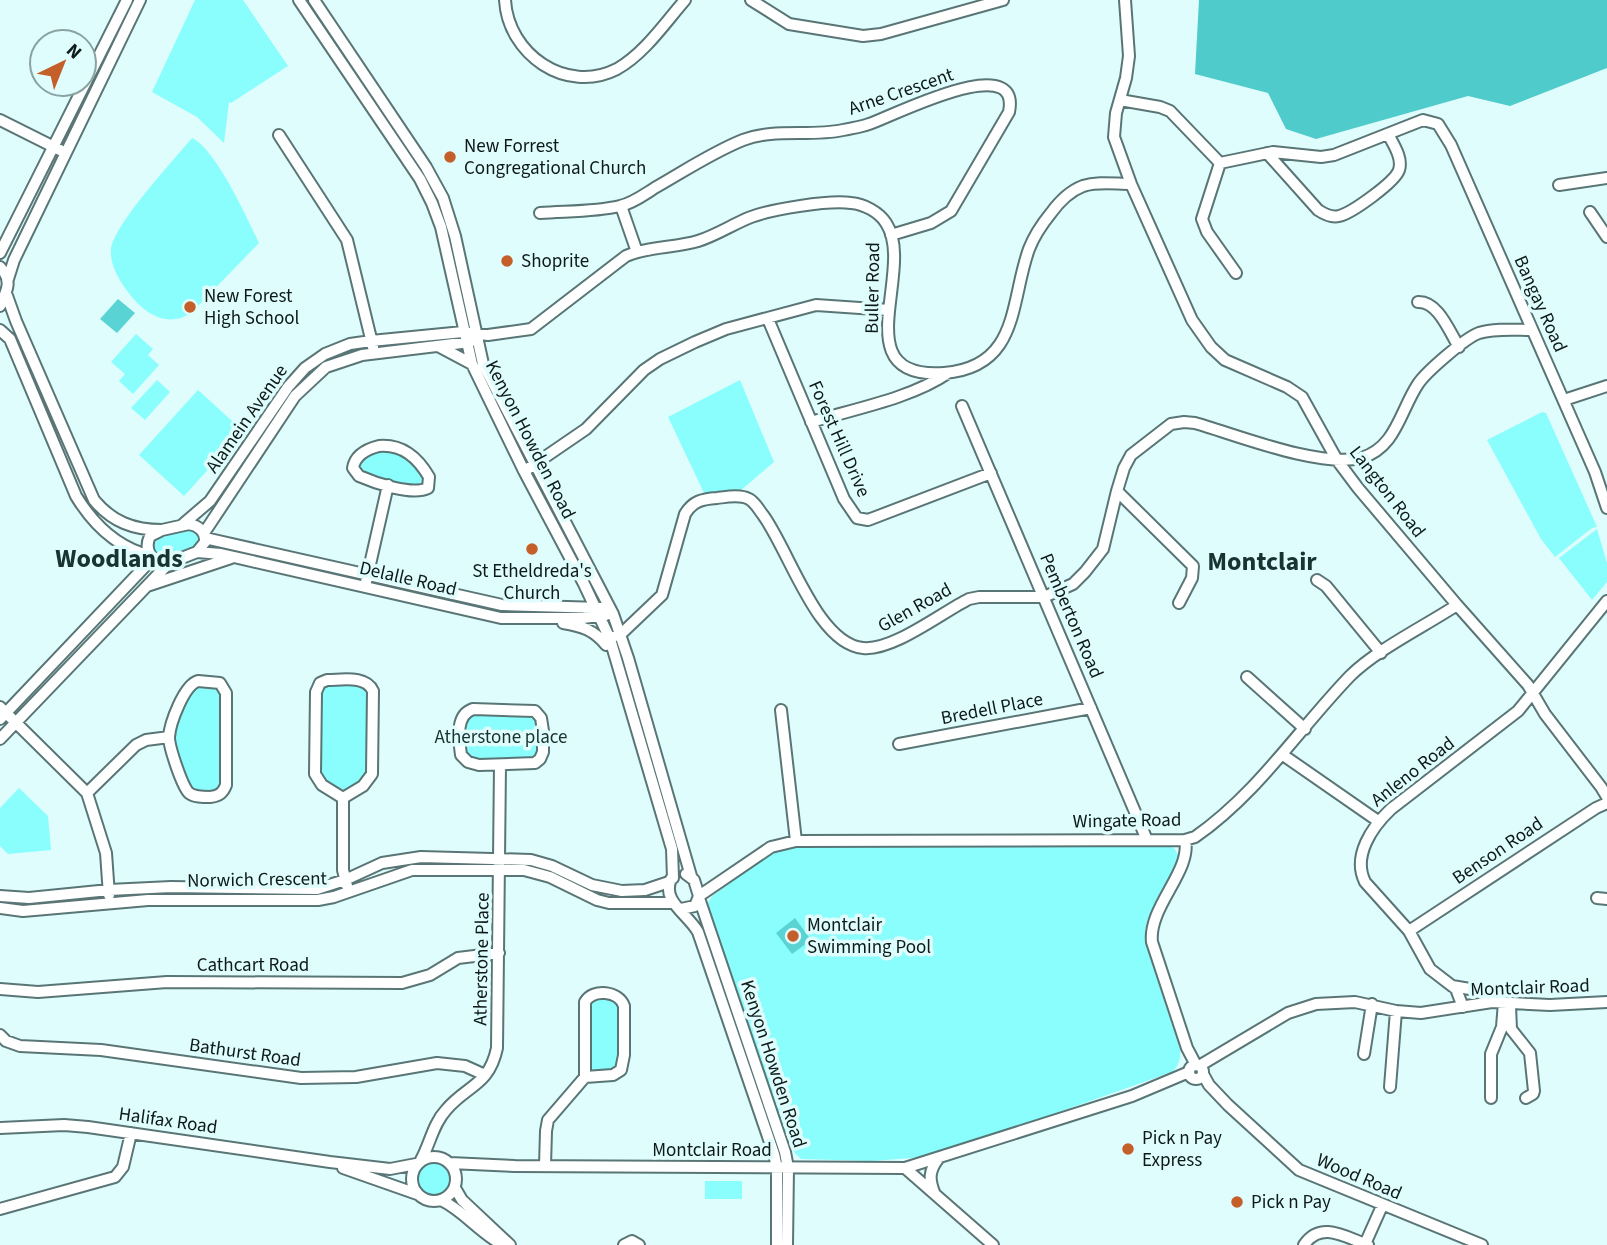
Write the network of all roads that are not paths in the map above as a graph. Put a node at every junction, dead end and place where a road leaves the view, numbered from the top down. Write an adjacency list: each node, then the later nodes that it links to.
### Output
1 (127, 0): 16 (street)
2 (141, 0): 17 (street)
3 (299, 0): 10 (street, Kenyon Howden Road)
4 (505, 0): 5 (street)
5 (685, 0)
6 (751, 0): 7 (street)
7 (1003, 0)
8 (1125, 0): 11 (street, Langton Road)
9 (315, 2): 10 (street); 12 (street, Kenyon Howden Road)
10 (306, 10): 12 (street, Kenyon Howden Road)
11 (1120, 100): 19 (street); 21 (street, Langton Road)
12 (379, 107): 36 (street, Kenyon Howden Road); 42 (street, Kenyon Howden Road)
13 (0, 120): 16 (street)
14 (1388, 134): 18 (street); 18 (street); 40 (street, Bangay Road)
15 (279, 135): 43 (street)
16 (54, 147): 17 (street); 29 (street)
17 (66, 152): 32 (street)
18 (1267, 153): 19 (street)
19 (1220, 163): 31 (street)
20 (1607, 178): 22 (street)
21 (1130, 184): 48 (street, Buller Road); 53 (street, Langton Road)
22 (1559, 185)
23 (621, 206): 25 (street, Arne Crescent); 26 (street, Arne Crescent); 28 (street)
24 (1590, 212): 27 (street)
25 (540, 213)
26 (891, 235): 28 (street, Buller Road); 37 (street, Buller Road)
27 (1607, 237)
28 (637, 251): 42 (street, Buller Road)
29 (0, 253)
30 (0, 267): 32 (street)
31 (1237, 272)
32 (8, 279): 33 (street)
33 (6, 293): 35 (street); 62 (street)
34 (1418, 302): 45 (street)
35 (0, 306)
36 (458, 310): 41 (street); 42 (street, Kenyon Howden Road)
37 (889, 310): 38 (street); 48 (street, Buller Road)
38 (768, 318): 52 (street, Forest Hill Drive); 54 (street)
39 (0, 330): 65 (street)
40 (1532, 330): 45 (street, Glen Road); 50 (street, Bangay Road)
41 (439, 334): 42 (street, Alamein Avenue); 43 (street, Alamein Avenue)
42 (470, 337): 44 (street, Alamein Avenue); 47 (street, Kenyon Howden Road); 54 (street, Kenyon Howden Road)
43 (371, 341): 46 (street); 61 (street, Alamein Avenue)
44 (436, 346): 46 (street, Alamein Avenue); 47 (street)
45 (1459, 346): 53 (street, Glen Road)
46 (375, 353): 63 (street, Alamein Avenue)
47 (471, 364): 54 (street, Kenyon Howden Road)
48 (948, 373): 52 (street)
49 (1607, 386): 50 (street)
50 (1564, 400): 56 (street, Bangay Road)
51 (962, 406): 57 (street, Pemberton Road)
52 (811, 422): 57 (street, Forest Hill Drive)
53 (1337, 460): 59 (street, Glen Road); 76 (street, Langton Road)
54 (530, 468): 70 (street, Kenyon Howden Road); 78 (street, Kenyon Howden Road)
55 (1607, 468): 56 (street)
56 (1595, 472): 60 (street, Bangay Road)
57 (991, 473): 72 (street, Pemberton Road)
58 (388, 485): 58 (street); 69 (street)
59 (1116, 491): 72 (street, Glen Road); 75 (street)
60 (1607, 508)
61 (182, 525): 62 (street); 63 (street)
62 (162, 530): 65 (street)
63 (204, 536): 64 (street); 69 (street, Delalle Road)
64 (197, 552): 66 (street, Delalle Road); 67 (street)
65 (152, 557): 67 (street); 74 (street)
66 (234, 557): 69 (street, Delalle Road); 71 (street)
67 (169, 562): 71 (street)
68 (1317, 580): 83 (street)
69 (366, 581): 77 (street, Delalle Road); 81 (street, Delalle Road)
70 (584, 584): 77 (street); 80 (street, Kenyon Howden Road)
71 (147, 587): 79 (street)
72 (1044, 597): 82 (street, Glen Road); 86 (street, Pemberton Road)
73 (1607, 601): 85 (street, Anleno Road)
74 (113, 602): 79 (street); 88 (street)
75 (1179, 603)
76 (1457, 606): 83 (street, Wingate Road); 85 (street, Langton Road)
77 (572, 607): 80 (street, Delalle Road)
78 (611, 610): 80 (street, Delalle Road); 82 (street, Kenyon Howden Road)
79 (122, 612): 89 (street)
80 (598, 612): 81 (street, Delalle Road); 82 (street, Kenyon Howden Road)
81 (551, 618): 82 (street)
82 (611, 638): 105 (street, Kenyon Howden Road); 106 (street, Kenyon Howden Road)
83 (1381, 653): 90 (street, Wingate Road)
84 (1247, 677): 90 (street)
85 (1533, 695): 98 (street, Langton Road); 99 (street, Anleno Road)
86 (1091, 708): 93 (street, Bredell Place); 100 (street, Pemberton Road)
87 (781, 710): 101 (street)
88 (2, 713): 89 (street)
89 (16, 723): 92 (street); 96 (street)
90 (1305, 729): 94 (street, Wingate Road)
91 (169, 737): 91 (street); 96 (street)
92 (0, 739)
93 (899, 744)
94 (1283, 755): 99 (street); 102 (street, Wingate Road)
95 (500, 765): 95 (street); 103 (street, Atherstone Place)
96 (88, 793): 111 (street)
97 (343, 798): 97 (street); 104 (street)
98 (1607, 800): 115 (street, Benson Road)
99 (1378, 821): 115 (street, Anleno Road)
100 (1147, 840): 101 (street, Wingate Road); 102 (street, Wingate Road)
101 (796, 841): 107 (street, Wingate Road)
102 (1185, 841): 127 (street, Wood Road)
103 (501, 865): 104 (street, Norwich Crescent); 105 (street, Norwich Crescent); 108 (street, Norwich Crescent); 113 (street, Norwich Crescent); 117 (street, Atherstone Place)
104 (345, 880): 108 (street); 109 (street, Norwich Crescent)
105 (671, 880): 106 (street); 113 (street)
106 (694, 880): 107 (street, Wingate Road); 112 (street)
107 (719, 882): 112 (street, Wingate Road)
108 (350, 892): 109 (street, Norwich Crescent)
109 (266, 894): 111 (street, Norwich Crescent)
110 (0, 896): 111 (street, Norwich Crescent)
111 (109, 896): 114 (street, Norwich Crescent)
112 (699, 897): 113 (street); 116 (street, Kenyon Howden Road)
113 (677, 906): 116 (street, Kenyon Howden Road)
114 (0, 908)
115 (1409, 931): 118 (street, Anleno Road)
116 (707, 940): 142 (street, Kenyon Howden Road)
117 (499, 953): 119 (street, Cathcart Road); 128 (street, Atherstone Place)
118 (1452, 986): 121 (street, Anleno Road); 123 (street, Anleno Road)
119 (0, 989)
120 (1607, 1002): 121 (street, Montclair Road)
121 (1507, 1003): 123 (street, Montclair Road); 131 (street); 132 (street)
122 (1372, 1004): 124 (street, Montclair Road); 126 (street); 127 (street, Montclair Road)
123 (1463, 1007): 124 (street, Montclair Road)
124 (1396, 1011): 130 (street)
125 (0, 1035): 128 (street, Bathurst Road)
126 (1364, 1054)
127 (1196, 1071): 136 (street, Montclair Road); 148 (street, Wood Road)
128 (485, 1075): 134 (street, Atherstone Place)
129 (585, 1077): 129 (street); 141 (street)
130 (1390, 1087)
131 (1491, 1098)
132 (1526, 1098)
133 (0, 1128): 135 (street, Halifax Road)
134 (434, 1129): 137 (street); 138 (street, Atherstone Place)
135 (131, 1133): 139 (street, Halifax Road); 149 (street)
136 (938, 1159): 143 (street, Montclair Road); 145 (street)
137 (447, 1161): 138 (street, Halifax Road); 140 (street, Montclair Road); 144 (street)
138 (419, 1162): 139 (street, Halifax Road); 146 (street)
139 (331, 1163): 146 (street, Halifax Road)
140 (483, 1166): 141 (street, Montclair Road); 144 (street, Montclair Road)
141 (545, 1166): 142 (street, Montclair Road)
142 (782, 1168): 143 (street, Montclair Road); 156 (street, Kenyon Howden Road); 157 (street, Kenyon Howden Road)
143 (905, 1168): 145 (street)
144 (455, 1184): 147 (street); 153 (street)
145 (934, 1193): 158 (street)
146 (417, 1194): 147 (street, Halifax Road)
147 (441, 1200): 152 (street, Halifax Road)
148 (1382, 1206): 150 (street, Wood Road); 151 (street)
149 (0, 1209)
150 (1448, 1239): 160 (street, Wood Road)
151 (1366, 1244): 159 (street)
152 (503, 1245)
153 (510, 1245)
154 (624, 1245): 155 (street)
155 (639, 1245)
156 (778, 1245)
157 (787, 1245)
158 (993, 1245)
159 (1304, 1245)
160 (1482, 1245)

